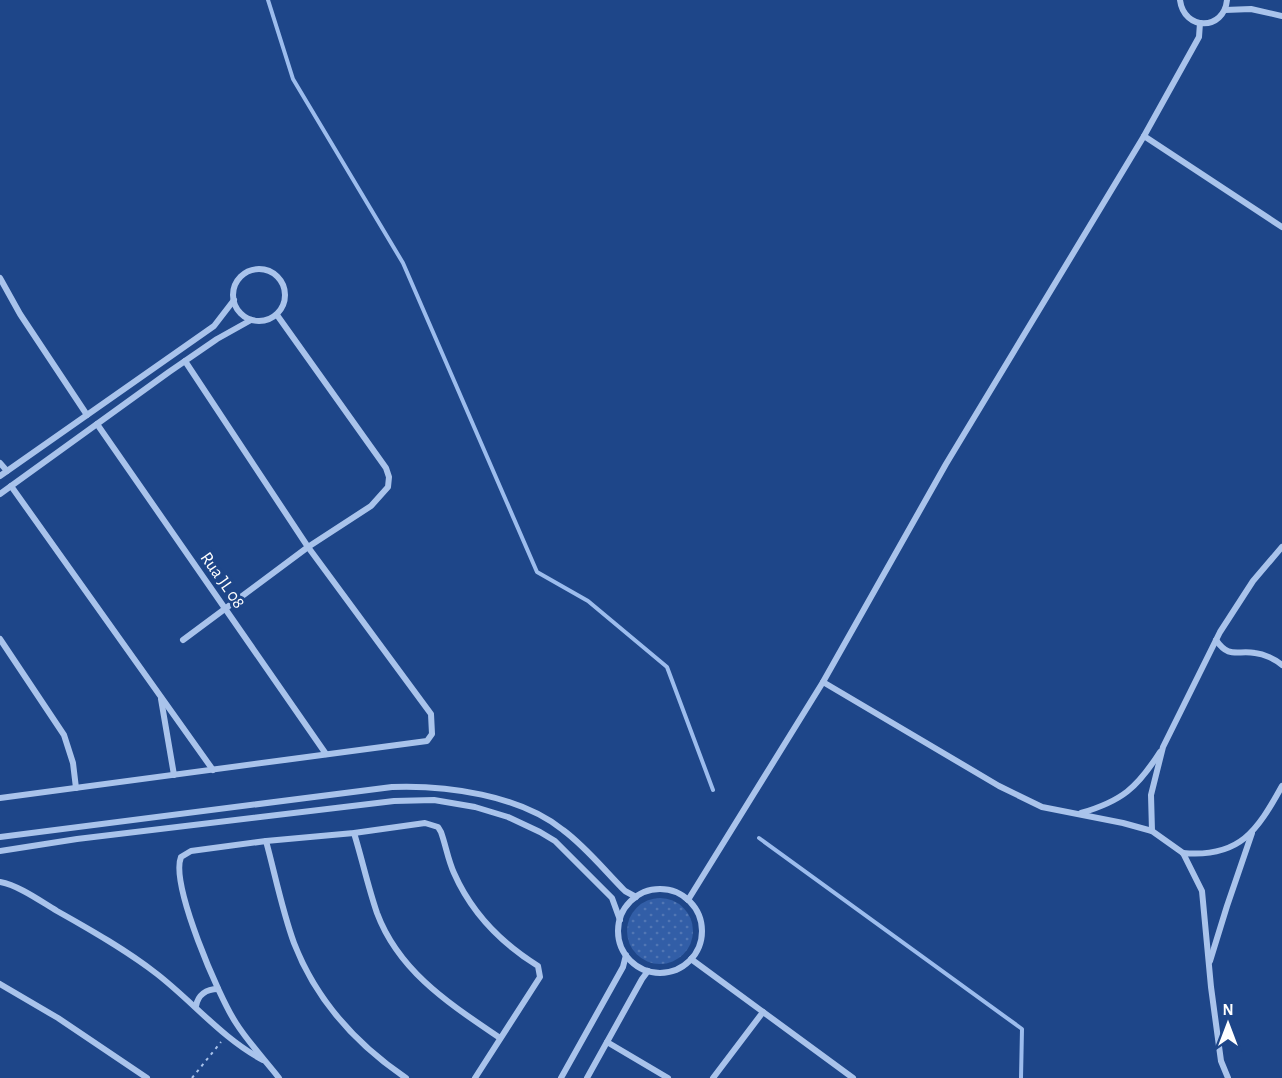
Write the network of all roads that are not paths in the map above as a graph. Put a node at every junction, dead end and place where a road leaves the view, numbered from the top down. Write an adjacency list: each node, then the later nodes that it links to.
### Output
1 (1180, 0): 5 (street)
2 (1227, 0): 3 (street)
3 (1225, 10): 4 (street); 5 (street)
4 (1282, 16)
5 (1200, 23): 6 (street)
6 (1144, 136): 7 (street); 29 (street)
7 (1282, 227)
8 (0, 278): 13 (street)
9 (234, 300): 10 (street); 11 (street); 13 (street)
10 (277, 315): 11 (street); 22 (street)
11 (251, 320): 12 (street)
12 (185, 361): 14 (street); 22 (street)
13 (87, 415): 15 (street)
14 (97, 424): 16 (street); 24 (street, Rua JL 08)
15 (43, 446): 16 (street); 18 (street)
16 (51, 457): 20 (street)
17 (0, 463): 18 (street)
18 (7, 471): 19 (street)
19 (0, 476)
20 (11, 486): 21 (street); 30 (street)
21 (0, 494)
22 (308, 547): 24 (street); 32 (street)
23 (1282, 547): 27 (street)
24 (225, 610): 26 (street); 32 (street, Rua JL 08)
25 (0, 639): 36 (street)
26 (183, 640)
27 (1216, 640): 28 (street); 31 (street)
28 (1282, 665)
29 (823, 682): 38 (street); 48 (street)
30 (160, 695): 33 (street); 34 (street)
31 (1163, 747): 38 (street); 39 (street)
32 (326, 754): 33 (street)
33 (213, 770): 34 (street)
34 (174, 775): 36 (street)
35 (1282, 786): 41 (street)
36 (76, 788): 37 (street)
37 (0, 798)
38 (1080, 813): 39 (street)
39 (1152, 831): 45 (street)
40 (354, 833): 43 (street); 60 (street); 60 (street)
41 (1252, 833): 45 (street); 52 (street)
42 (0, 837): 47 (street)
43 (266, 841): 55 (street); 65 (street)
44 (0, 851): 49 (street)
45 (1183, 853): 52 (street)
46 (0, 882): 56 (street)
47 (636, 897): 48 (street); 49 (street)
48 (688, 900): 51 (street)
49 (620, 920): 50 (street)
50 (626, 956): 53 (street); 67 (street)
51 (692, 959): 53 (street); 57 (street)
52 (1209, 964): 72 (street)
53 (648, 971): 61 (street)
54 (0, 984): 63 (street)
55 (218, 989): 56 (street); 58 (street)
56 (196, 1006): 59 (street)
57 (763, 1012): 70 (street); 71 (street)
58 (236, 1023): 59 (street); 62 (street)
59 (226, 1035): 62 (street)
60 (500, 1038): 66 (street)
61 (607, 1042): 68 (street); 69 (street)
62 (266, 1062): 64 (street)
63 (147, 1078)
64 (279, 1078)
65 (406, 1078)
66 (476, 1078)
67 (561, 1078)
68 (587, 1078)
69 (668, 1078)
70 (713, 1078)
71 (853, 1078)
72 (1228, 1078)

